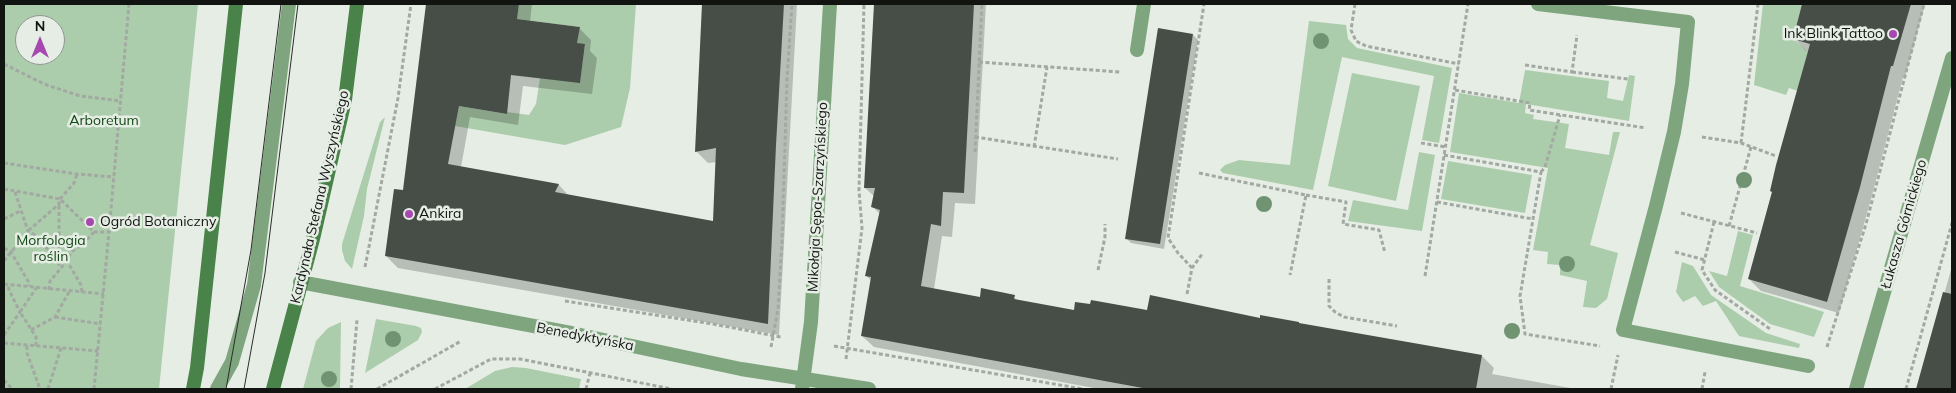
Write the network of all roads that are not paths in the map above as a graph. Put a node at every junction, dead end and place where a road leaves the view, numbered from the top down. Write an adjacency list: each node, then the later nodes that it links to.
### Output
1 (236, 4): 12 (main road)
2 (289, 4): 13 (street)
3 (358, 4): 9 (main road, Kardynała Stefana Wyszyńskiego)
4 (830, 4): 11 (street, Mikołaja Sępa-Szarzyńskiego)
5 (1144, 4): 7 (street)
6 (1538, 4): 10 (street)
7 (1137, 50)
8 (1952, 58): 16 (street, Łukasza Górnickiego)
9 (300, 282): 11 (street, Benedyktyńska); 14 (main road, Kardynała Stefana Wyszyńskiego)
10 (1808, 366)
11 (803, 384): 15 (street, Benedyktyńska)
12 (193, 389)
13 (217, 389)
14 (273, 389)
15 (869, 389)
16 (1856, 389)

